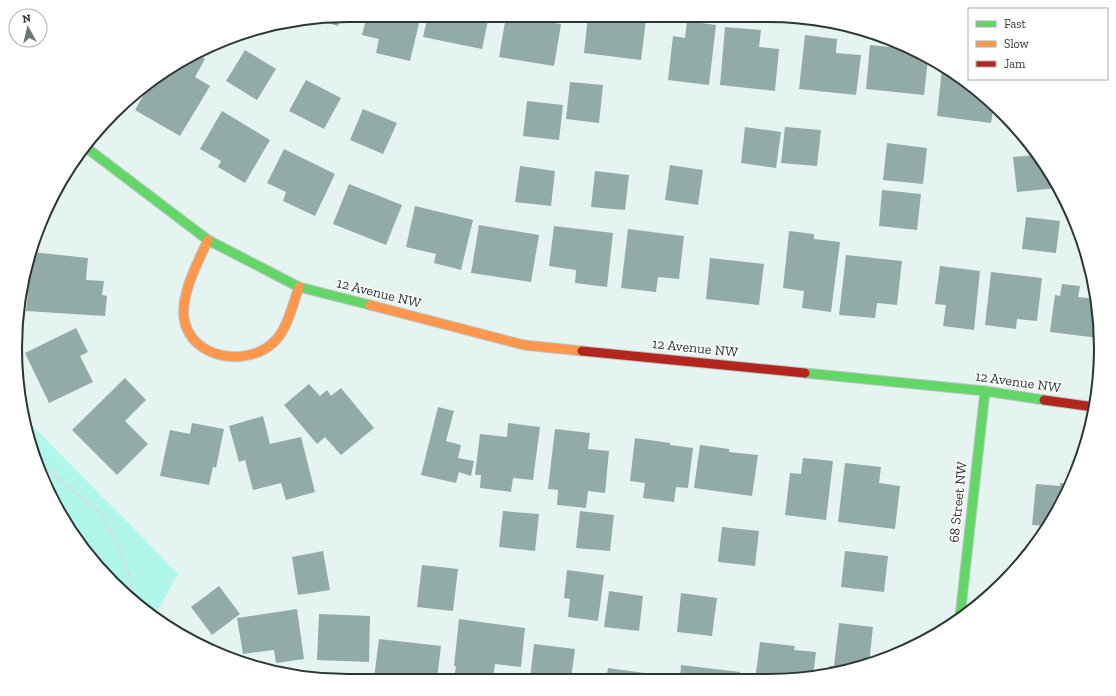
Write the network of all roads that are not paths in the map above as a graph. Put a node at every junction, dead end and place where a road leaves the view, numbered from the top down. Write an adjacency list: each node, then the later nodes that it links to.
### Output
1 (89, 150): 2 (street, 12 Avenue NW)
2 (208, 240): 3 (street, 12 Avenue NW); 3 (street)
3 (299, 287): 4 (street, 12 Avenue NW)
4 (985, 391): 5 (street, 12 Avenue NW); 6 (street, 68 Street NW)
5 (1089, 406)
6 (961, 611)

